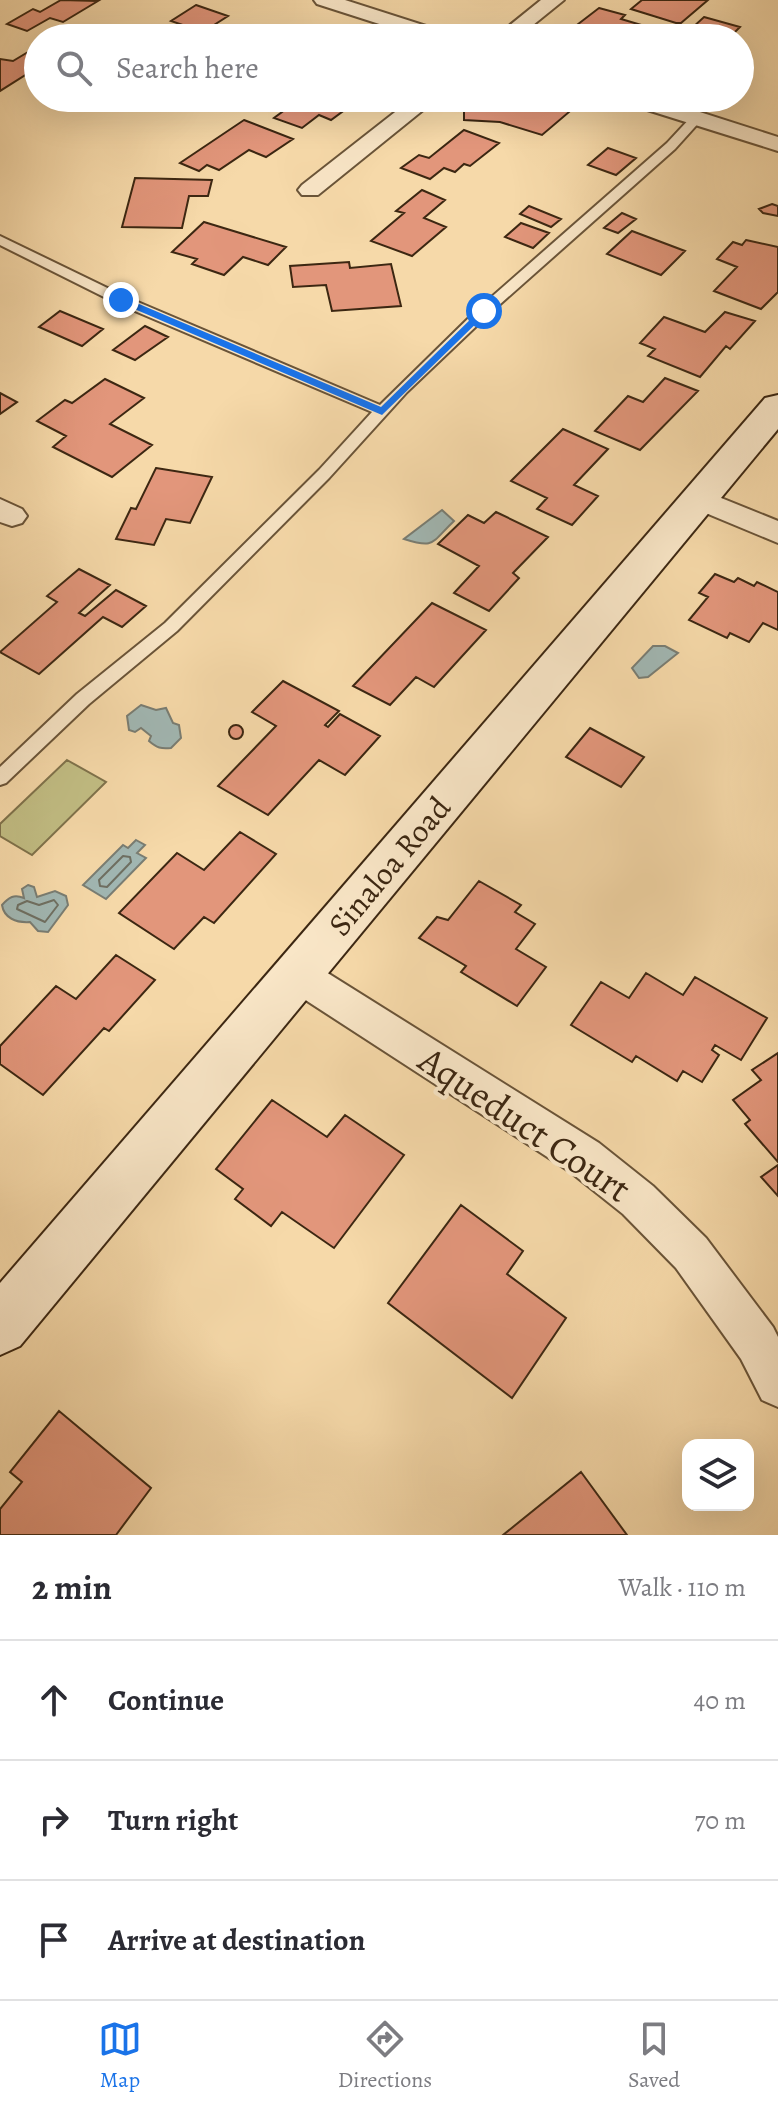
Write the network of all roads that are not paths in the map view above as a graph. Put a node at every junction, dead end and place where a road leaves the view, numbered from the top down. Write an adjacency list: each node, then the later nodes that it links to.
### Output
1 (324, 0): 3 (street)
2 (554, 0): 4 (street)
3 (400, 24)
4 (522, 24)
5 (409, 112): 9 (street)
6 (678, 112): 7 (street)
7 (697, 118): 8 (street); 12 (lane)
8 (778, 144)
9 (310, 190)
10 (0, 240): 12 (lane)
11 (778, 406): 13 (street, Sinaloa Road)
12 (382, 411): 15 (lane)
13 (699, 499): 14 (street); 16 (street, Sinaloa Road)
14 (778, 533)
15 (0, 778)
16 (297, 974): 17 (street, Sinaloa Road); 18 (street, Aqueduct Court)
17 (0, 1326)
18 (778, 1384)

